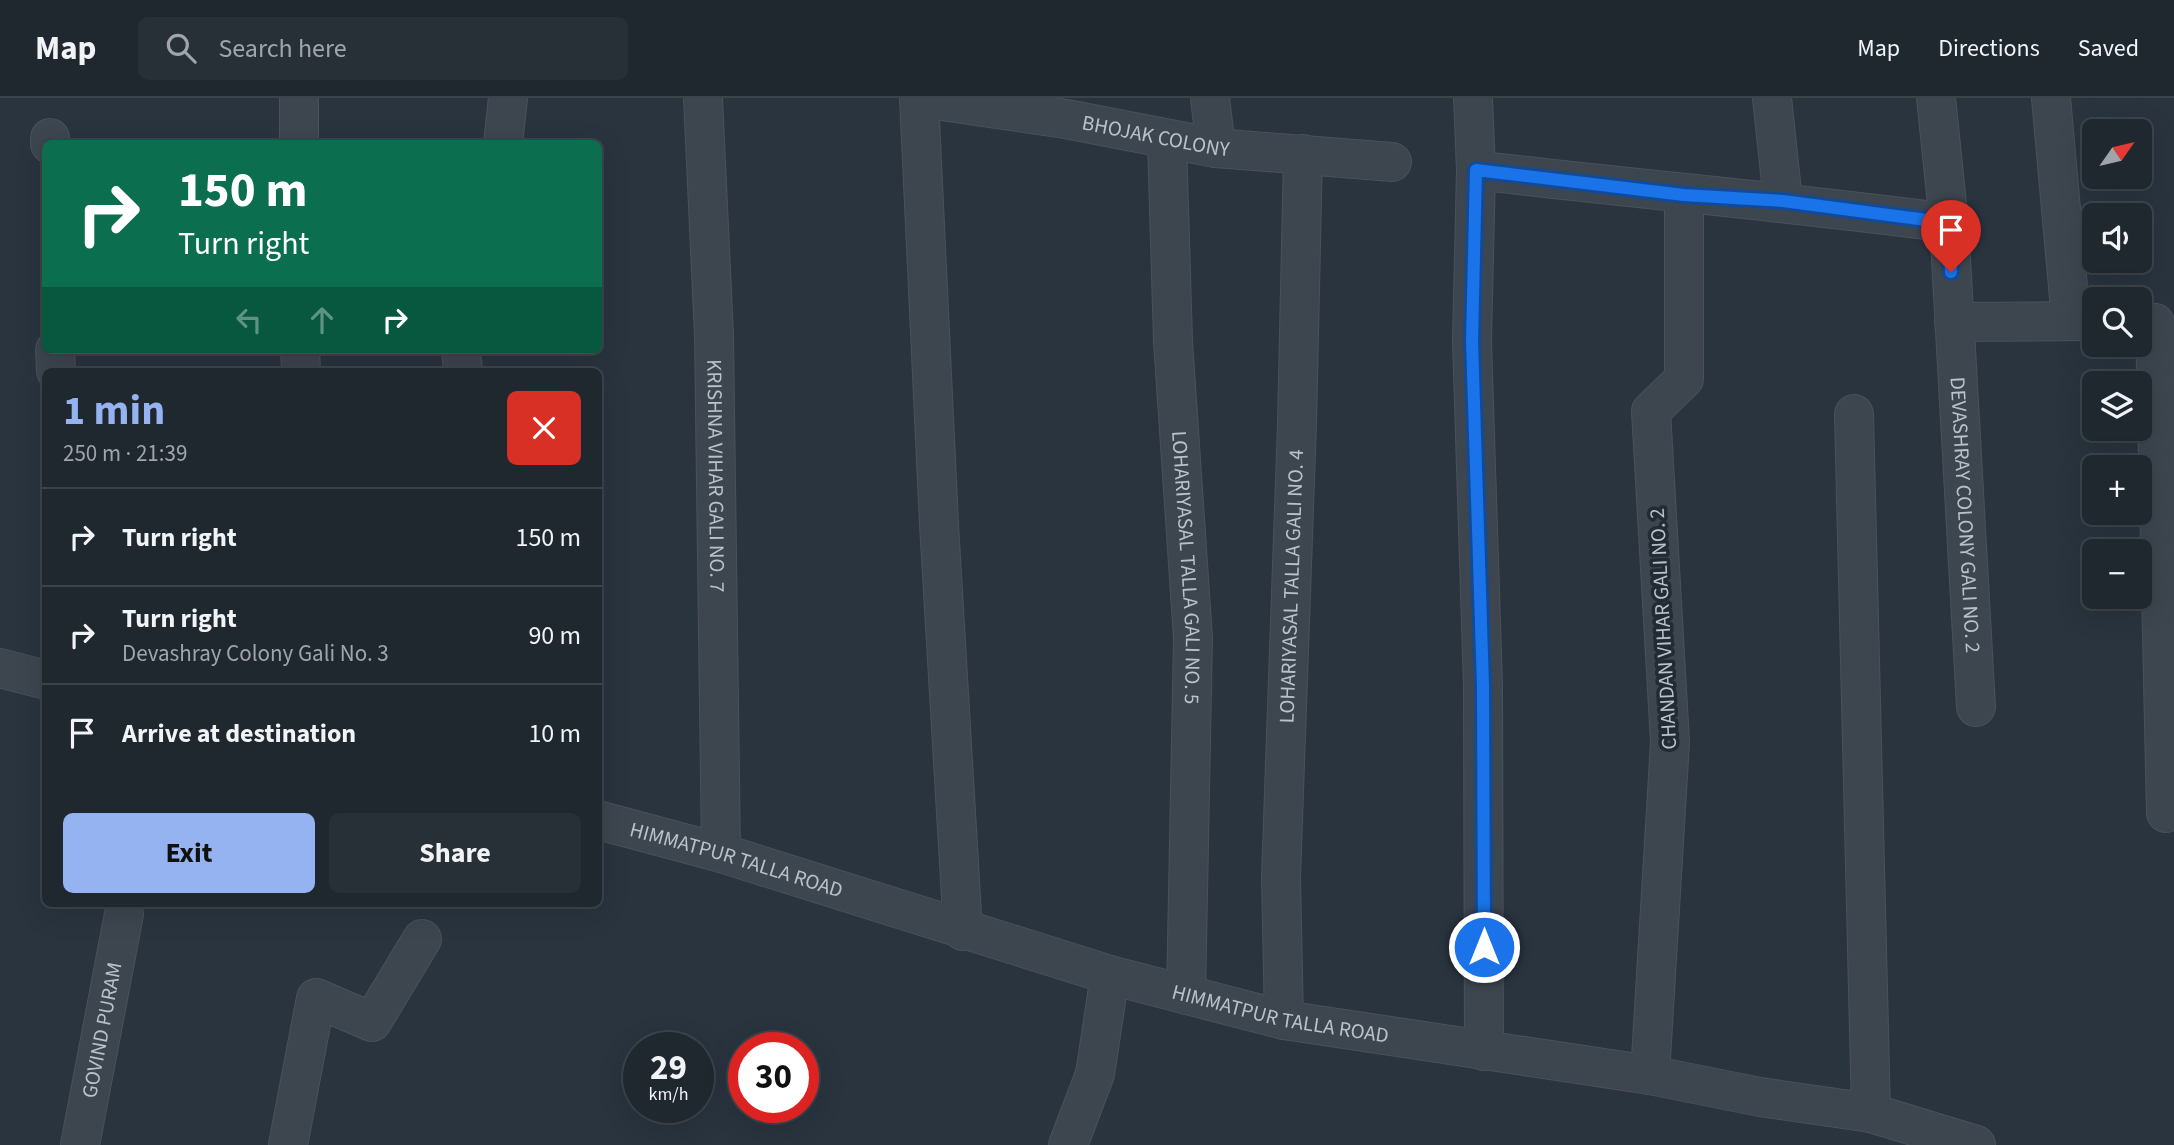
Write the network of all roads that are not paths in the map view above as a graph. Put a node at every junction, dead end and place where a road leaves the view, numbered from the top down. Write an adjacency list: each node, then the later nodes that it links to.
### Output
1 (299, 98): 10 (street)
2 (508, 98): 11 (street)
3 (704, 98): 30 (street, KRISHNA VIHAR GALI NO. 7)
4 (1210, 98): 13 (street)
5 (1473, 98): 16 (street)
6 (1772, 98): 18 (street)
7 (1936, 98): 19 (street, DEVASHRAY COLONY GALI NO. 2)
8 (2051, 98): 20 (street)
9 (927, 99): 12 (street, BHOJAK COLONY); 32 (street)
10 (299, 140)
11 (503, 140)
12 (1167, 141): 13 (street, BHOJAK COLONY); 35 (street, LOHARIYASAL TALLA GALI NO. 5)
13 (1216, 148): 14 (street, BHOJAK COLONY)
14 (1303, 154): 15 (street, BHOJAK COLONY); 36 (street, LOHARIYASAL TALLA GALI NO. 4)
15 (1392, 162)
16 (1476, 170): 17 (street); 37 (street)
17 (1684, 195): 18 (street); 38 (street, CHANDAN VIHAR GALI NO. 2)
18 (1783, 201): 19 (street)
19 (1949, 223): 22 (street, DEVASHRAY COLONY GALI NO. 2)
20 (2082, 314)
21 (2082, 321): 22 (street)
22 (1954, 322): 27 (street, DEVASHRAY COLONY GALI NO. 2)
23 (2157, 324): 28 (street)
24 (1854, 414): 39 (street)
25 (0, 668): 26 (street)
26 (42, 679)
27 (1976, 707)
28 (2166, 813)
29 (602, 821): 30 (street, HIMMATPUR TALLA ROAD)
30 (721, 853): 32 (street, HIMMATPUR TALLA ROAD)
31 (124, 914): 40 (street, GOVIND PURAM)
32 (963, 931): 34 (street, HIMMATPUR TALLA ROAD)
33 (422, 939): 41 (street)
34 (1110, 975): 35 (street, HIMMATPUR TALLA ROAD); 42 (street)
35 (1186, 995): 36 (street, HIMMATPUR TALLA ROAD)
36 (1284, 1020): 37 (street, HIMMATPUR TALLA ROAD)
37 (1484, 1051): 38 (street, HIMMATPUR TALLA ROAD)
38 (1650, 1075): 39 (street, HIMMATPUR TALLA ROAD)
39 (1871, 1113): 43 (street, HIMMATPUR TALLA ROAD)
40 (80, 1145)
41 (288, 1145)
42 (1068, 1145)
43 (1976, 1145)

